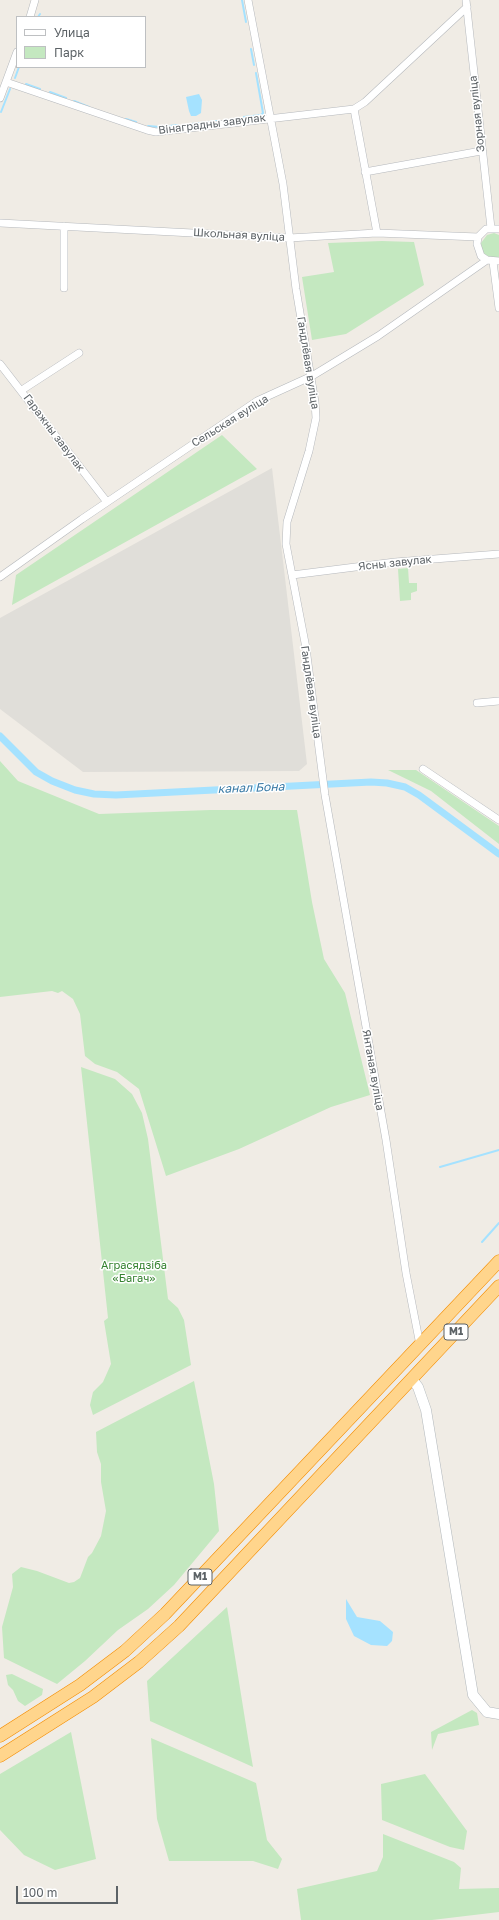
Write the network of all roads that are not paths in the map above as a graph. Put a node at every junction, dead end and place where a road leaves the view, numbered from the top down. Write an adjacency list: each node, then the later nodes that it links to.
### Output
1 (35, 0): 4 (street)
2 (248, 0): 9 (street, Гандлёвая вуліца)
3 (467, 3): 8 (street); 10 (street, Зорная вуліца)
4 (30, 16)
5 (16, 55): 6 (street)
6 (6, 82): 7 (street); 9 (street, Вінаградны завулак)
7 (0, 98)
8 (354, 109): 9 (street, Вінаградны завулак); 11 (street)
9 (270, 118): 18 (street, Гандлёвая вуліца)
10 (481, 150): 11 (street); 14 (street, Зорная вуліца)
11 (365, 172): 16 (street)
12 (0, 223): 13 (street, Школьная вуліца)
13 (64, 226): 18 (street, Школьная вуліца); 20 (street)
14 (491, 228): 15 (street); 17 (street)
15 (499, 229)
16 (376, 233): 17 (street, Школьная вуліца); 18 (street, Школьная вуліца)
17 (478, 237): 19 (street)
18 (290, 238): 24 (street, Гандлёвая вуліца)
19 (493, 261): 21 (street); 24 (street, Сельская вуліца)
20 (64, 288)
21 (499, 308)
22 (79, 353): 25 (street)
23 (0, 364): 25 (street, Гаражны завулак)
24 (312, 376): 26 (street, Сельская вуліца); 28 (street, Гандлёвая вуліца)
25 (22, 390): 26 (street, Гаражны завулак)
26 (107, 502): 29 (street, Сельская вуліца)
27 (499, 554): 28 (street, Ясны завулак)
28 (292, 575): 33 (street, Гандлёвая вуліца)
29 (0, 577)
30 (499, 701): 31 (street)
31 (476, 703)
32 (423, 769): 34 (street)
33 (325, 795): 37 (street, Янтаная вуліца)
34 (499, 820)
35 (499, 1261): 37 (highway, М1)
36 (499, 1286): 38 (highway, М1)
37 (420, 1345): 40 (highway, М1)
38 (412, 1379): 39 (street); 41 (highway, М1)
39 (499, 1714)
40 (0, 1736)
41 (0, 1756)

